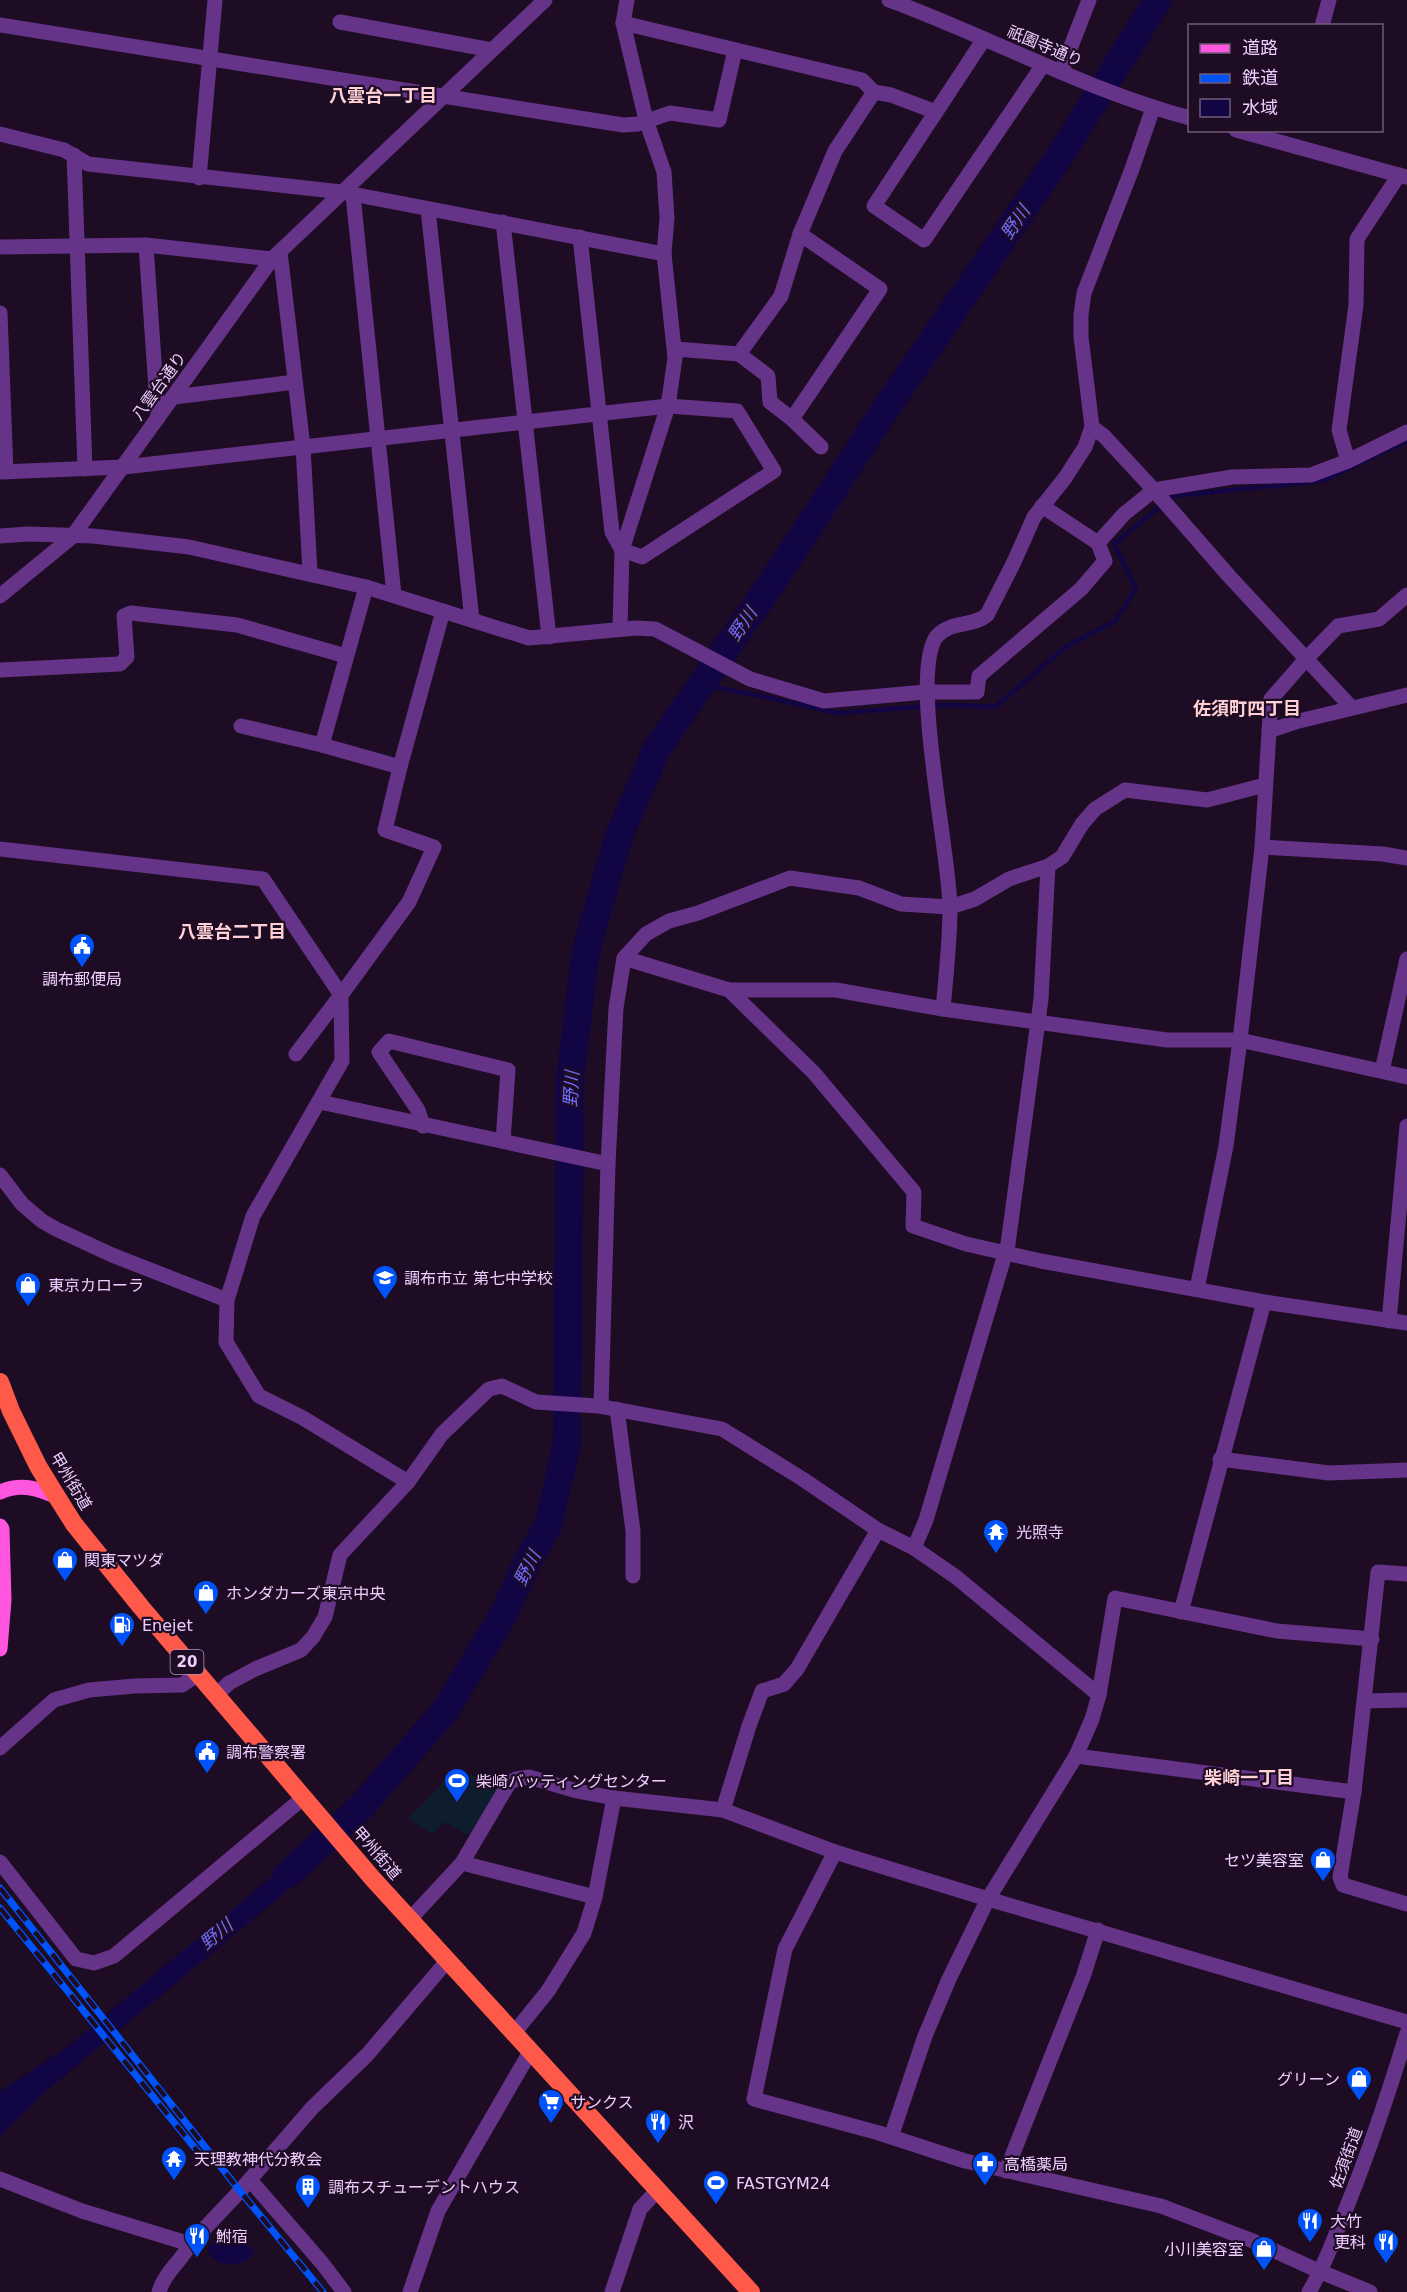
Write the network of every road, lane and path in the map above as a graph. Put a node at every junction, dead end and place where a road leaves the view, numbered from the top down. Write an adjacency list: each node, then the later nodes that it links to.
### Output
1 (215, 0): 15 (street)
2 (545, 0): 13 (street, 八雲台通り)
3 (627, 0): 9 (street)
4 (889, 0): 7 (street, 祇園寺通り)
5 (1089, 0): 17 (street)
6 (1329, 0): 10 (street)
7 (909, 3): 12 (street, 祇園寺通り)
8 (340, 22): 13 (street)
9 (623, 23): 14 (street); 23 (street)
10 (1323, 24)
11 (0, 25): 15 (street)
12 (984, 39): 16 (street, 祇園寺通り); 21 (street)
13 (492, 50): 19 (street, 八雲台通り)
14 (735, 50): 18 (street); 23 (street)
15 (210, 59): 19 (street); 29 (street)
16 (1043, 65): 17 (street, 祇園寺通り); 21 (street)
17 (1061, 72): 20 (street, 祇園寺通り)
18 (874, 92): 21 (street); 33 (street)
19 (444, 96): 23 (street); 30 (street, 八雲台通り)
20 (1153, 108): 22 (street, 祇園寺通り); 50 (street)
21 (936, 112)
22 (1188, 117)
23 (646, 120): 38 (street)
24 (1250, 132): 26 (street)
25 (0, 134): 27 (street)
26 (1292, 138): 28 (street)
27 (74, 155): 29 (street); 36 (street)
28 (1403, 176): 56 (street)
29 (199, 177): 30 (street)
30 (348, 194): 31 (street); 39 (street, 八雲台通り); 53 (street)
31 (428, 209): 32 (street); 51 (street)
32 (503, 222): 34 (street); 49 (street)
33 (800, 234): 42 (street); 48 (street)
34 (580, 237): 38 (street); 46 (street)
35 (146, 245): 36 (street); 39 (street); 47 (street)
36 (76, 246): 37 (street); 58 (street)
37 (0, 247)
38 (664, 254): 41 (street)
39 (276, 256): 43 (street); 44 (street, 八雲台通り)
40 (0, 313): 59 (street)
41 (675, 349): 42 (street); 45 (street)
42 (739, 354): 48 (street)
43 (295, 382): 44 (street); 54 (street)
44 (174, 397): 47 (street, 八雲台通り)
45 (669, 406): 46 (street); 65 (street); 65 (street)
46 (600, 414): 49 (street); 65 (street)
47 (158, 418): 57 (street, 八雲台通り)
48 (792, 419): 55 (street)
49 (525, 422): 51 (street); 74 (street)
50 (1092, 427): 60 (street); 61 (street)
51 (452, 430): 53 (street); 72 (street)
52 (1407, 432): 56 (street)
53 (378, 439): 54 (street); 68 (street)
54 (303, 447): 57 (street); 66 (street)
55 (821, 447)
56 (1348, 461): 60 (street)
57 (124, 467): 58 (street); 63 (street, 八雲台通り)
58 (85, 469): 59 (street)
59 (3, 472)
60 (1154, 490): 64 (street); 76 (street)
61 (1042, 506): 64 (street); 78 (street)
62 (0, 536): 63 (street)
63 (72, 537): 66 (street); 70 (street, 八雲台通り)
64 (1098, 543): 78 (street)
65 (621, 550): 73 (street)
66 (310, 572): 67 (street)
67 (366, 586): 68 (street); 75 (street)
68 (393, 595): 71 (street)
69 (1407, 595): 76 (street)
70 (0, 597)
71 (442, 611): 72 (street); 84 (street)
72 (472, 620): 74 (street)
73 (620, 629): 74 (street); 78 (street)
74 (549, 637)
75 (346, 656): 77 (street); 83 (street)
76 (1306, 659): 80 (street); 82 (street)
77 (0, 670)
78 (926, 692): 90 (street)
79 (1407, 695): 80 (street)
80 (1352, 708): 82 (street)
81 (241, 726): 83 (street)
82 (1269, 731): 85 (street)
83 (322, 745): 84 (street)
84 (400, 767): 94 (street)
85 (1264, 785): 86 (street); 89 (street)
86 (1262, 847): 88 (street); 97 (street)
87 (0, 849): 94 (street)
88 (1407, 858)
89 (1048, 866): 90 (street); 96 (street)
90 (950, 907): 91 (street); 95 (street)
91 (624, 958): 93 (street); 105 (street)
92 (1407, 959): 99 (street)
93 (729, 990): 95 (street); 107 (street)
94 (341, 995): 98 (street); 101 (street)
95 (943, 1009): 96 (street)
96 (1037, 1021): 97 (street); 107 (street)
97 (1240, 1040): 99 (street); 108 (street)
98 (296, 1054)
99 (1382, 1071): 100 (street)
100 (1407, 1077)
101 (320, 1102): 102 (street); 109 (street)
102 (423, 1126): 104 (street); 104 (street)
103 (1407, 1126): 111 (street)
104 (503, 1141): 105 (street)
105 (605, 1164): 114 (street)
106 (0, 1175): 109 (street)
107 (1005, 1253): 108 (street); 123 (street)
108 (1197, 1289): 110 (street)
109 (227, 1300): 118 (street)
110 (1264, 1302): 111 (street); 116 (street)
111 (1389, 1320): 112 (street)
112 (1407, 1323)
113 (0, 1384): 120 (highway, 甲州街道 / 20)
114 (600, 1406): 115 (street); 118 (street)
115 (617, 1409): 122 (street); 125 (street)
116 (1220, 1460): 117 (street); 126 (street)
117 (1407, 1470)
118 (408, 1482): 131 (street)
119 (0, 1492): 120 (main road)
120 (57, 1497): 129 (highway, 甲州街道 / 20)
121 (0, 1526): 128 (main road)
122 (878, 1530): 123 (street); 139 (street)
123 (914, 1548): 130 (street)
124 (1407, 1574): 127 (street)
125 (633, 1576)
126 (1181, 1612): 127 (street); 130 (street)
127 (1372, 1639): 133 (street)
128 (0, 1649)
129 (197, 1675): 131 (highway, 甲州街道 / 20); 134 (street)
130 (1099, 1695): 135 (street)
131 (215, 1696): 137 (highway, 甲州街道 / 20)
132 (1407, 1700): 133 (street)
133 (1365, 1701): 136 (street)
134 (0, 1748)
135 (1076, 1756): 136 (street); 144 (street)
136 (1354, 1792): 145 (street)
137 (303, 1798): 141 (street); 146 (highway, 甲州街道 / 20)
138 (614, 1798): 139 (street); 142 (street); 143 (street)
139 (723, 1810): 140 (street)
140 (835, 1852): 144 (street); 153 (street)
141 (0, 1862)
142 (462, 1863): 143 (street); 146 (street)
143 (595, 1897): 150 (street)
144 (988, 1899): 147 (street); 153 (street)
145 (1407, 1904)
146 (410, 1919): 148 (highway, 甲州街道 / 20)
147 (1098, 1930): 149 (street); 154 (street)
148 (448, 1960): 150 (highway, 甲州街道 / 20); 156 (street)
149 (1407, 2022)
150 (514, 2033): 152 (highway, 甲州街道 / 20)
151 (1407, 2033): 159 (street, 佐須街道)
152 (530, 2052): 157 (highway, 甲州街道 / 20); 162 (street)
153 (891, 2137): 154 (street)
154 (1005, 2171): 159 (street)
155 (0, 2179): 158 (street)
156 (250, 2180): 158 (street); 161 (street)
157 (658, 2190): 163 (street); 164 (highway, 甲州街道 / 20)
158 (190, 2244): 160 (street)
159 (1321, 2272): 165 (street, 佐須街道); 166 (street)
160 (159, 2292)
161 (344, 2292)
162 (410, 2292)
163 (612, 2292)
164 (751, 2292)
165 (1309, 2292)
166 (1371, 2292)

